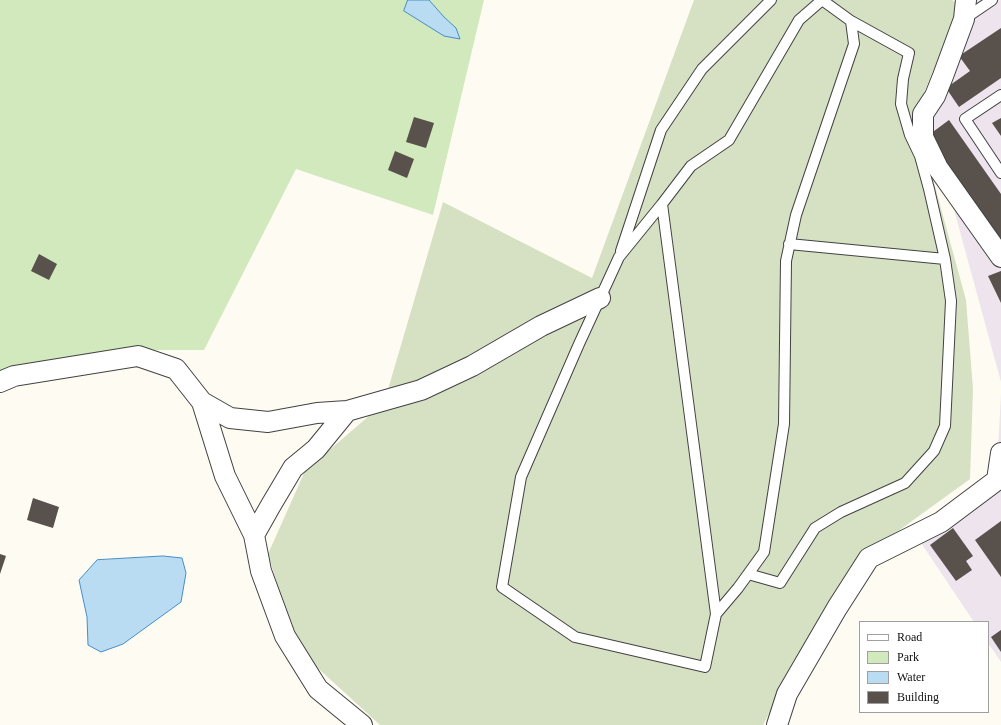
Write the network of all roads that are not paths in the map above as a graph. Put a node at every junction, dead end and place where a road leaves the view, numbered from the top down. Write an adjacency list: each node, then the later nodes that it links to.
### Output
1 (771, 0): 9 (lane)
2 (992, 0): 3 (lane)
3 (965, 9): 10 (street)
4 (850, 21): 7 (lane); 8 (lane); 11 (lane)
5 (1001, 95): 6 (lane)
6 (1001, 173)
7 (662, 204): 9 (lane); 20 (lane)
8 (789, 244): 11 (lane); 19 (lane)
9 (619, 257): 12 (lane)
10 (1001, 257)
11 (945, 259): 19 (lane)
12 (600, 298): 15 (street); 20 (lane)
13 (0, 382): 14 (street)
14 (202, 402): 15 (street); 18 (street)
15 (347, 411): 18 (street)
16 (1001, 453): 17 (street)
17 (999, 483): 22 (street)
18 (254, 536): 21 (street)
19 (748, 574): 20 (lane)
20 (716, 614)
21 (362, 725)
22 (777, 725)

